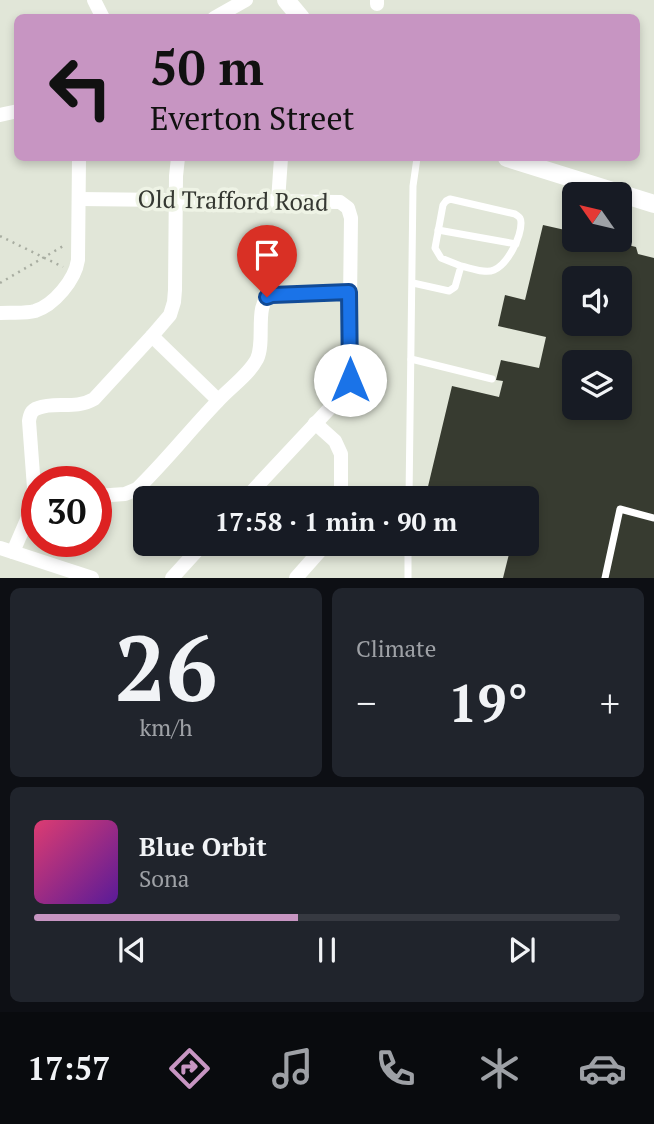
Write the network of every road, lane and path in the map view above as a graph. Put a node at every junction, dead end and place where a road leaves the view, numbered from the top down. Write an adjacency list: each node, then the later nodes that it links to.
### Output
1 (246, 0): 3 (street)
2 (286, 0): 4 (street)
3 (221, 14)
4 (297, 14)
5 (79, 161): 10 (street)
6 (178, 161): 11 (street)
7 (281, 161): 12 (street)
8 (417, 161): 21 (lane)
9 (517, 161): 13 (street)
10 (79, 199): 11 (street, Old Trafford Road); 16 (street)
11 (176, 200): 12 (street, Old Trafford Road); 25 (street)
12 (278, 201): 23 (street, Old Trafford Road)
13 (654, 204)
14 (438, 230): 17 (lane); 17 (lane); 19 (lane)
15 (0, 236): 18 (path)
16 (78, 241): 18 (path); 20 (street)
17 (516, 244): 19 (lane)
18 (45, 258): 20 (path); 22 (path)
19 (461, 266): 21 (lane)
20 (76, 272): 24 (street)
21 (413, 283): 26 (lane)
22 (0, 284)
23 (349, 292): 28 (street); 29 (street, Old Trafford Road)
24 (0, 313)
25 (152, 336): 28 (street); 30 (street)
26 (411, 359): 27 (lane); 33 (lane)
27 (492, 380)
28 (218, 400): 34 (street)
29 (316, 423): 31 (street, Old Trafford Road); 32 (street)
30 (33, 466)
31 (257, 486)
32 (341, 486)
33 (409, 486)
34 (112, 495)
35 (654, 518): 45 (lane)
36 (21, 526): 37 (street)
37 (7, 550): 43 (street)
38 (194, 556): 41 (street)
39 (317, 556): 42 (street)
40 (408, 556): 44 (lane)
41 (178, 576)
42 (301, 576)
43 (92, 578)
44 (408, 578)
45 (605, 578)

